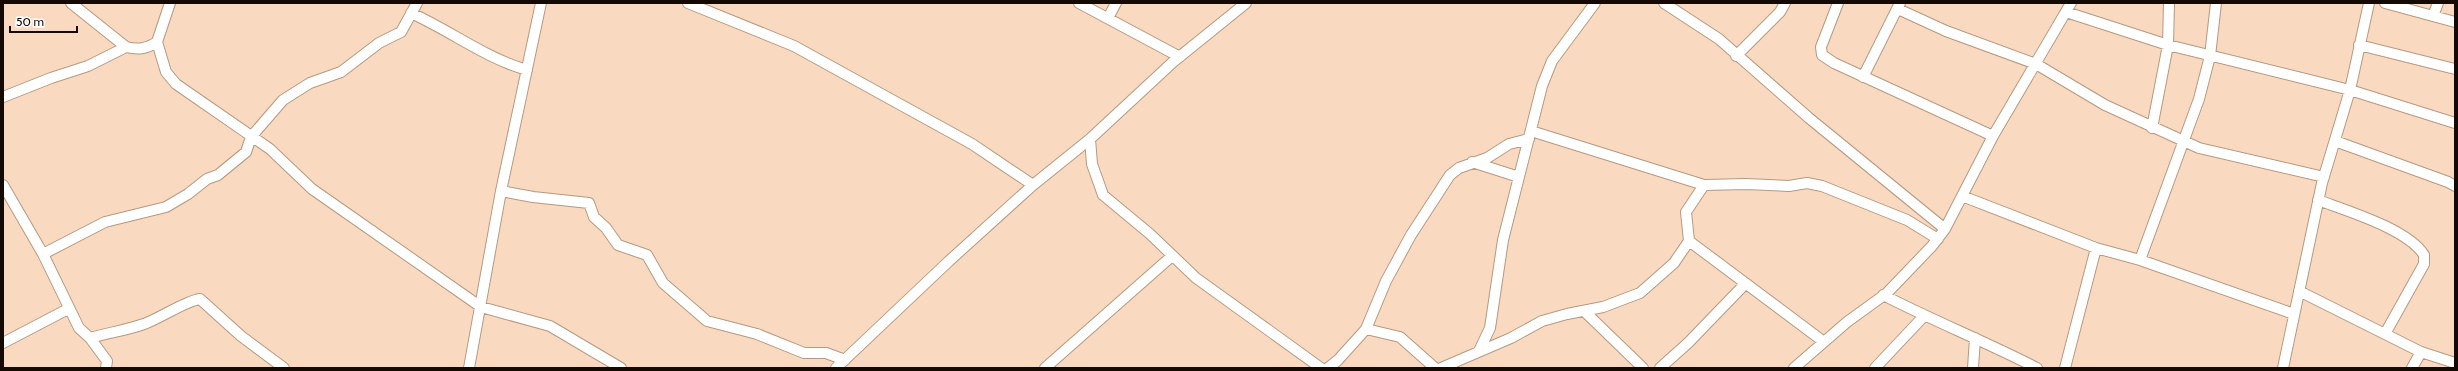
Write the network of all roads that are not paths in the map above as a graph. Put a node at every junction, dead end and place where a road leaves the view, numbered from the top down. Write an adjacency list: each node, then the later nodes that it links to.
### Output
1 (71, 3): 28 (street)
2 (170, 3): 25 (street)
3 (417, 3): 21 (street)
4 (542, 3): 34 (street)
5 (688, 3): 50 (street)
6 (1079, 3): 23 (street)
7 (1116, 3): 23 (street)
8 (1246, 3): 31 (street)
9 (1595, 3): 40 (street)
10 (1664, 3): 29 (street)
11 (1785, 3): 29 (street)
12 (1838, 3): 35 (street)
13 (2071, 3): 20 (street)
14 (2169, 3): 26 (street)
15 (2216, 3): 30 (street)
16 (2369, 3): 27 (street)
17 (2385, 3): 22 (street)
18 (2438, 3): 22 (street)
19 (1899, 6): 32 (street); 35 (street)
20 (2066, 12): 26 (street); 32 (street)
21 (412, 13): 34 (street); 42 (street)
22 (2433, 16): 24 (street)
23 (1108, 18): 31 (street)
24 (2455, 22)
25 (157, 42): 28 (street); 42 (street)
26 (2168, 45): 30 (street); 39 (street)
27 (2359, 45): 33 (street); 36 (street)
28 (126, 47): 37 (street)
29 (1736, 56): 56 (street)
30 (2210, 56): 36 (street); 44 (street)
31 (1180, 57): 43 (street)
32 (2036, 64): 39 (street); 41 (street)
33 (2455, 69)
34 (527, 70): 53 (street)
35 (1863, 76): 41 (street)
36 (2350, 90): 38 (street); 45 (street)
37 (3, 98)
38 (2455, 122)
39 (2152, 128): 44 (street)
40 (1530, 135): 46 (street); 47 (street); 51 (street)
41 (1993, 136): 54 (street)
42 (251, 137): 60 (street); 66 (street)
43 (1090, 139): 50 (street); 61 (street)
44 (2182, 141): 48 (street); 62 (street)
45 (2336, 141): 48 (street); 52 (street)
46 (1472, 162): 47 (street); 71 (street)
47 (1520, 177): 77 (street)
48 (2324, 177): 55 (street)
49 (3, 185): 60 (street)
50 (1033, 185): 79 (street)
51 (1704, 185): 57 (street); 58 (street)
52 (2455, 186)
53 (501, 191): 66 (street); 79 (street)
54 (1962, 196): 56 (street); 59 (street)
55 (2318, 200): 64 (street); 72 (street)
56 (1945, 229): 57 (street)
57 (1938, 239): 65 (street)
58 (1689, 241): 63 (street); 68 (street)
59 (2096, 248): 62 (street); 97 (street)
60 (43, 254): 67 (street)
61 (1172, 256): 87 (street); 88 (street)
62 (2140, 260): 69 (street)
63 (1745, 284): 75 (street); 93 (street)
64 (2299, 291): 69 (street); 72 (street)
65 (1883, 295): 70 (street); 75 (street)
66 (481, 306): 84 (street); 85 (street)
67 (68, 309): 73 (street); 76 (street)
68 (1584, 312): 77 (street); 92 (street)
69 (2294, 314): 98 (street)
70 (1924, 316): 74 (street); 95 (street)
71 (1366, 328): 89 (street); 90 (street)
72 (2386, 332): 78 (street)
73 (90, 338): 82 (street); 83 (street)
74 (1975, 338): 81 (street); 96 (street)
75 (1824, 342): 94 (street)
76 (3, 343)
77 (1479, 351): 91 (street)
78 (2421, 352): 80 (street); 99 (street)
79 (845, 360): 86 (street)
80 (2455, 363)
81 (1974, 367)
82 (106, 368)
83 (284, 368)
84 (469, 368)
85 (622, 368)
86 (836, 368)
87 (1045, 368)
88 (1321, 368)
89 (1328, 368)
90 (1435, 368)
91 (1441, 368)
92 (1643, 368)
93 (1660, 368)
94 (1794, 368)
95 (1875, 368)
96 (2037, 368)
97 (2065, 368)
98 (2283, 368)
99 (2412, 368)

